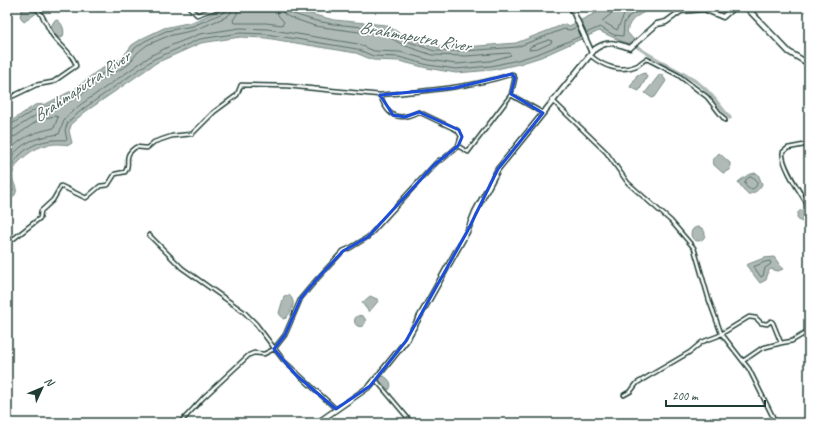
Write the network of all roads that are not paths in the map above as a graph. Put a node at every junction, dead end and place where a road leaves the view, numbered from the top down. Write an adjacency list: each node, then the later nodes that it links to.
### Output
1 (34, 7): 12 (street)
2 (189, 7): 3 (street)
3 (220, 7)
4 (571, 7): 7 (street)
5 (734, 7): 7 (street)
6 (746, 7): 9 (street)
7 (591, 54): 13 (street); 15 (street)
8 (809, 58): 9 (street)
9 (807, 63)
10 (380, 95): 11 (street); 17 (street); 20 (street)
11 (511, 95): 14 (street); 17 (street)
12 (7, 99)
13 (552, 100): 14 (street); 22 (street)
14 (543, 113): 26 (street)
15 (725, 120)
16 (809, 144): 18 (street)
17 (458, 146): 24 (street)
18 (809, 207)
19 (149, 235): 24 (street)
20 (7, 244)
21 (809, 331): 23 (street)
22 (721, 333): 23 (street); 25 (street); 27 (street)
23 (781, 344): 25 (street)
24 (274, 349): 28 (street); 29 (street)
25 (743, 361): 32 (street)
26 (375, 379): 28 (street); 31 (street)
27 (624, 395)
28 (336, 409): 30 (street)
29 (180, 423)
30 (317, 423)
31 (412, 423)
32 (776, 423)

